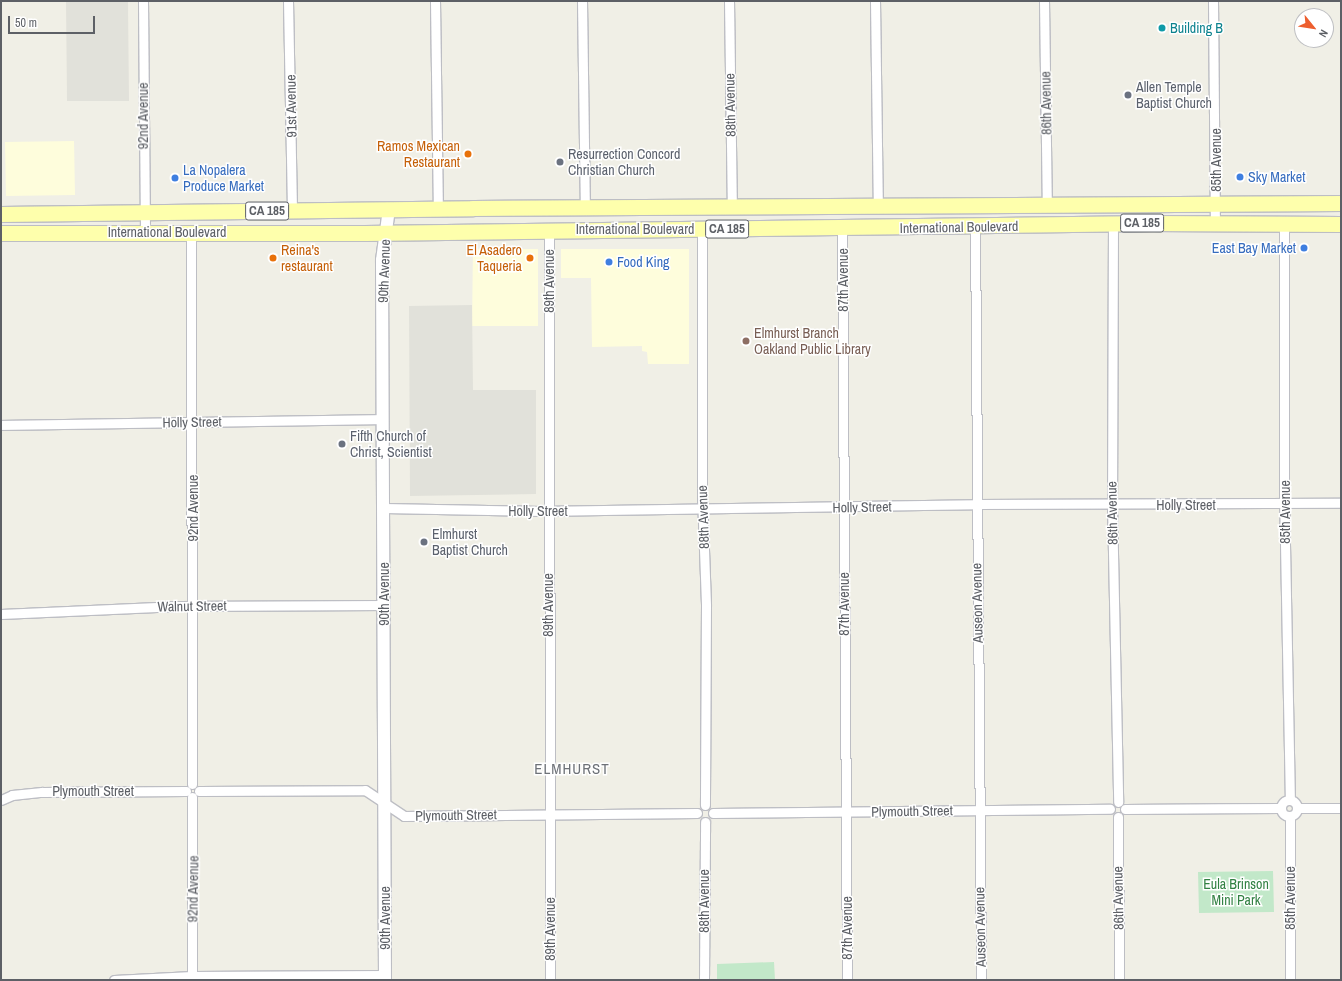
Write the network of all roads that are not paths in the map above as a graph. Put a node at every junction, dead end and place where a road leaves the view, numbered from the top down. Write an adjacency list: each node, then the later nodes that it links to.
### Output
1 (143, 1): 17 (street, 92nd Avenue)
2 (288, 1): 18 (street, 91st Avenue)
3 (435, 1): 14 (street)
4 (582, 1): 12 (street)
5 (729, 1): 15 (street, 88th Avenue)
6 (875, 1): 13 (street)
7 (1044, 1): 11 (street, 86th Avenue)
8 (1213, 1): 10 (street, 85th Avenue)
9 (1341, 203): 10 (main road, International Boulevard / CA 185)
10 (1215, 204): 11 (main road, International Boulevard / CA 185); 21 (street, 85th Avenue)
11 (1047, 205): 13 (main road, International Boulevard / CA 185)
12 (585, 207): 14 (main road, International Boulevard / CA 185); 15 (main road, International Boulevard / CA 185)
13 (878, 207): 15 (main road, International Boulevard / CA 185)
14 (438, 208): 16 (main road, International Boulevard / CA 185)
15 (732, 208)
16 (389, 209): 18 (main road, International Boulevard / CA 185); 30 (street, 90th Avenue)
17 (144, 212): 18 (main road, International Boulevard / CA 185); 19 (main road, International Boulevard / CA 185); 28 (street, 92nd Avenue)
18 (292, 212)
19 (1, 214)
20 (1113, 224): 21 (main road, International Boulevard / CA 185); 24 (main road, International Boulevard / CA 185); 38 (street, 86th Avenue)
21 (1215, 224): 22 (main road, International Boulevard / CA 185)
22 (1284, 224): 23 (main road, International Boulevard / CA 185); 37 (street, 85th Avenue)
23 (1341, 224)
24 (975, 226): 25 (main road, International Boulevard / CA 185); 36 (street, Auseon Avenue)
25 (842, 228): 26 (main road, International Boulevard / CA 185); 39 (street, 87th Avenue)
26 (702, 229): 27 (main road, International Boulevard / CA 185); 41 (street, 88th Avenue)
27 (549, 230): 30 (main road, International Boulevard / CA 185); 42 (street, 89th Avenue)
28 (144, 231): 29 (main road, International Boulevard / CA 185); 31 (main road, International Boulevard / CA 185)
29 (191, 232): 30 (main road, International Boulevard / CA 185); 33 (street, 92nd Avenue)
30 (386, 232): 32 (street, 90th Avenue)
31 (1, 233)
32 (383, 419): 33 (street, Holly Street); 40 (street, 90th Avenue)
33 (192, 421): 34 (street, Holly Street); 44 (street, 92nd Avenue)
34 (1, 425)
35 (1341, 503): 37 (street, Holly Street)
36 (976, 504): 38 (street, Holly Street); 39 (street, Holly Street); 57 (street, Auseon Avenue)
37 (1285, 504): 38 (street, Holly Street); 48 (street, 85th Avenue)
38 (1112, 505): 49 (street, 86th Avenue)
39 (843, 507): 41 (street, Holly Street); 58 (street, 87th Avenue)
40 (384, 508): 42 (street, Holly Street); 43 (street, 90th Avenue)
41 (702, 508): 42 (street, Holly Street); 51 (street, 88th Avenue)
42 (548, 511): 61 (street, 89th Avenue)
43 (384, 604): 44 (street, Walnut Street); 50 (street, 90th Avenue)
44 (192, 606): 45 (street, Walnut Street); 46 (street, 92nd Avenue)
45 (1, 614)
46 (193, 791): 47 (street, Plymouth Street); 50 (street, Plymouth Street); 66 (street, 92nd Avenue)
47 (1, 800)
48 (1290, 800): 52 (street); 53 (street)
49 (1118, 802): 55 (street); 56 (street)
50 (385, 803): 61 (street, Plymouth Street); 65 (street, 90th Avenue)
51 (705, 805): 59 (street); 60 (street)
52 (1281, 808): 56 (street); 63 (street)
53 (1298, 808): 54 (street); 63 (street)
54 (1341, 808)
55 (1110, 809): 57 (street, Plymouth Street); 62 (street)
56 (1125, 809): 62 (street)
57 (980, 811): 58 (street, Plymouth Street); 71 (street, Auseon Avenue)
58 (848, 812): 60 (street, Plymouth Street); 70 (street, 87th Avenue)
59 (697, 813): 61 (street, Plymouth Street); 64 (street)
60 (713, 813): 64 (street)
61 (552, 814): 68 (street, 89th Avenue)
62 (1118, 816): 72 (street, 86th Avenue)
63 (1290, 816): 73 (street, 85th Avenue)
64 (705, 822): 69 (street, 88th Avenue)
65 (385, 977): 66 (street)
66 (192, 978): 67 (street)
67 (114, 980)
68 (550, 980)
69 (704, 980)
70 (847, 980)
71 (981, 980)
72 (1119, 980)
73 (1290, 980)

